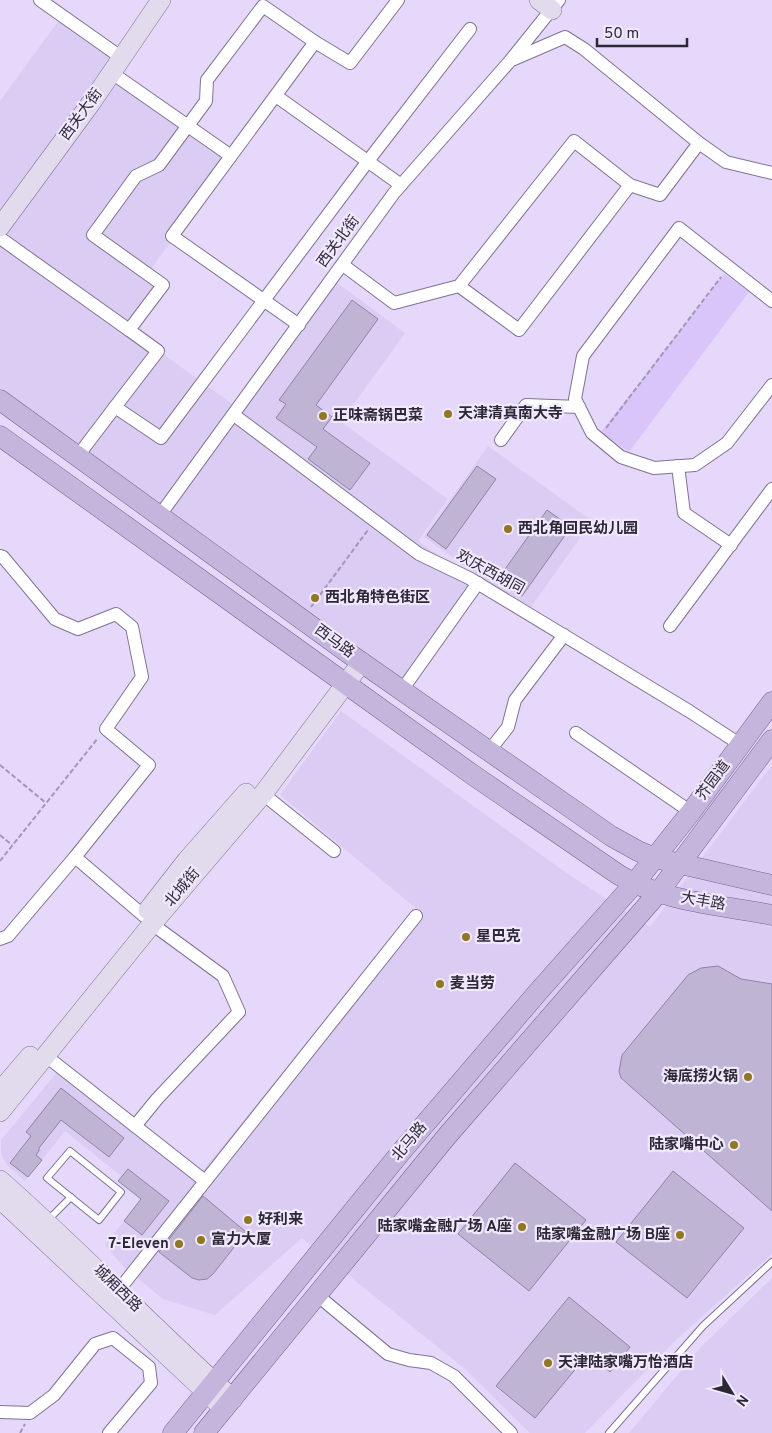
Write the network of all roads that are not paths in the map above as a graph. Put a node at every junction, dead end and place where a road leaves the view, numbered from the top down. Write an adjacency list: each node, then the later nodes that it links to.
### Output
1 (40, 0): 8 (street)
2 (161, 0): 8 (street, 西关大街)
3 (398, 0): 6 (street)
4 (550, 3): 7 (street, 西关北街)
5 (470, 29): 13 (street)
6 (315, 42): 9 (street); 10 (street)
7 (510, 61): 11 (street); 15 (street, 西关北街)
8 (117, 65): 10 (street); 17 (street, 西关大街)
9 (276, 96): 12 (street); 13 (street)
10 (188, 125): 12 (street); 24 (street)
11 (699, 143): 14 (street); 16 (street)
12 (231, 156): 21 (street)
13 (368, 161): 15 (street); 21 (street)
14 (772, 173)
15 (401, 185): 19 (street, 西关北街)
16 (630, 185): 20 (street); 20 (street)
17 (0, 227)
18 (0, 238): 24 (street)
19 (343, 264): 20 (street); 23 (street, 西关北街)
20 (459, 286)
21 (263, 300): 23 (street); 27 (street)
22 (772, 300): 28 (street)
23 (299, 325): 29 (street, 西关北街)
24 (129, 330): 27 (street)
25 (772, 385): 33 (street)
26 (0, 400): 32 (main road, 西马路)
27 (115, 407): 32 (street)
28 (579, 407): 31 (street); 33 (street)
29 (234, 414): 35 (street, 西关北街); 38 (street, 欢庆西胡同)
30 (0, 436): 42 (main road, 西马路)
31 (501, 440)
32 (77, 457): 35 (main road, 西马路)
33 (678, 466): 36 (street)
34 (772, 489): 36 (street)
35 (160, 515): 41 (main road, 西马路)
36 (731, 544): 39 (street)
37 (0, 556): 52 (street)
38 (478, 583): 40 (street, 欢庆西胡同); 43 (street)
39 (670, 626)
40 (564, 635): 47 (street, 欢庆西胡同); 48 (street)
41 (356, 658): 42 (street, 北城街); 43 (main road, 西马路)
42 (341, 680): 49 (street, 北城街); 55 (main road, 西马路); 60 (street, 北城街)
43 (402, 690): 48 (main road, 西马路)
44 (772, 702): 47 (main road, 芥园道)
45 (576, 733): 50 (street)
46 (772, 740): 54 (main road, 芥园道)
47 (741, 745): 50 (main road, 芥园道)
48 (489, 751): 53 (main road, 西马路)
49 (262, 794): 51 (street); 60 (street, 北城街)
50 (691, 812): 53 (main road, 芥园道)
51 (334, 851)
52 (75, 857): 60 (street); 61 (street)
53 (655, 858): 54 (main road, 西马路); 55 (main road, 北马路)
54 (680, 864): 56 (main road, 大丰路); 57 (main road, 北马路)
55 (634, 884): 57 (main road, 大丰路); 74 (main road, 北马路)
56 (772, 885)
57 (658, 893): 58 (main road, 大丰路); 73 (main road, 北马路)
58 (772, 915)
59 (416, 916): 67 (street)
60 (148, 920): 62 (street, 北城街); 63 (street, 北城街); 65 (street)
61 (0, 939)
62 (46, 1056): 64 (street, 北城街); 65 (street)
63 (0, 1091)
64 (0, 1112)
65 (135, 1126): 67 (street)
66 (0, 1180): 70 (street, 城厢西路)
67 (206, 1181): 72 (street)
68 (71, 1197): 68 (lane); 70 (lane)
69 (0, 1199): 70 (street, 城厢西路)
70 (42, 1227): 72 (street, 城厢西路); 74 (street, 城厢西路)
71 (772, 1262): 81 (lane)
72 (118, 1291): 74 (street, 城厢西路)
73 (317, 1295): 75 (main road, 北马路); 80 (street)
74 (210, 1387): 75 (street, 城厢西路); 78 (main road, 北马路)
75 (228, 1404): 79 (main road, 北马路)
76 (0, 1412): 77 (street)
77 (108, 1433)
78 (173, 1433)
79 (204, 1433)
80 (511, 1433)
81 (609, 1433)

